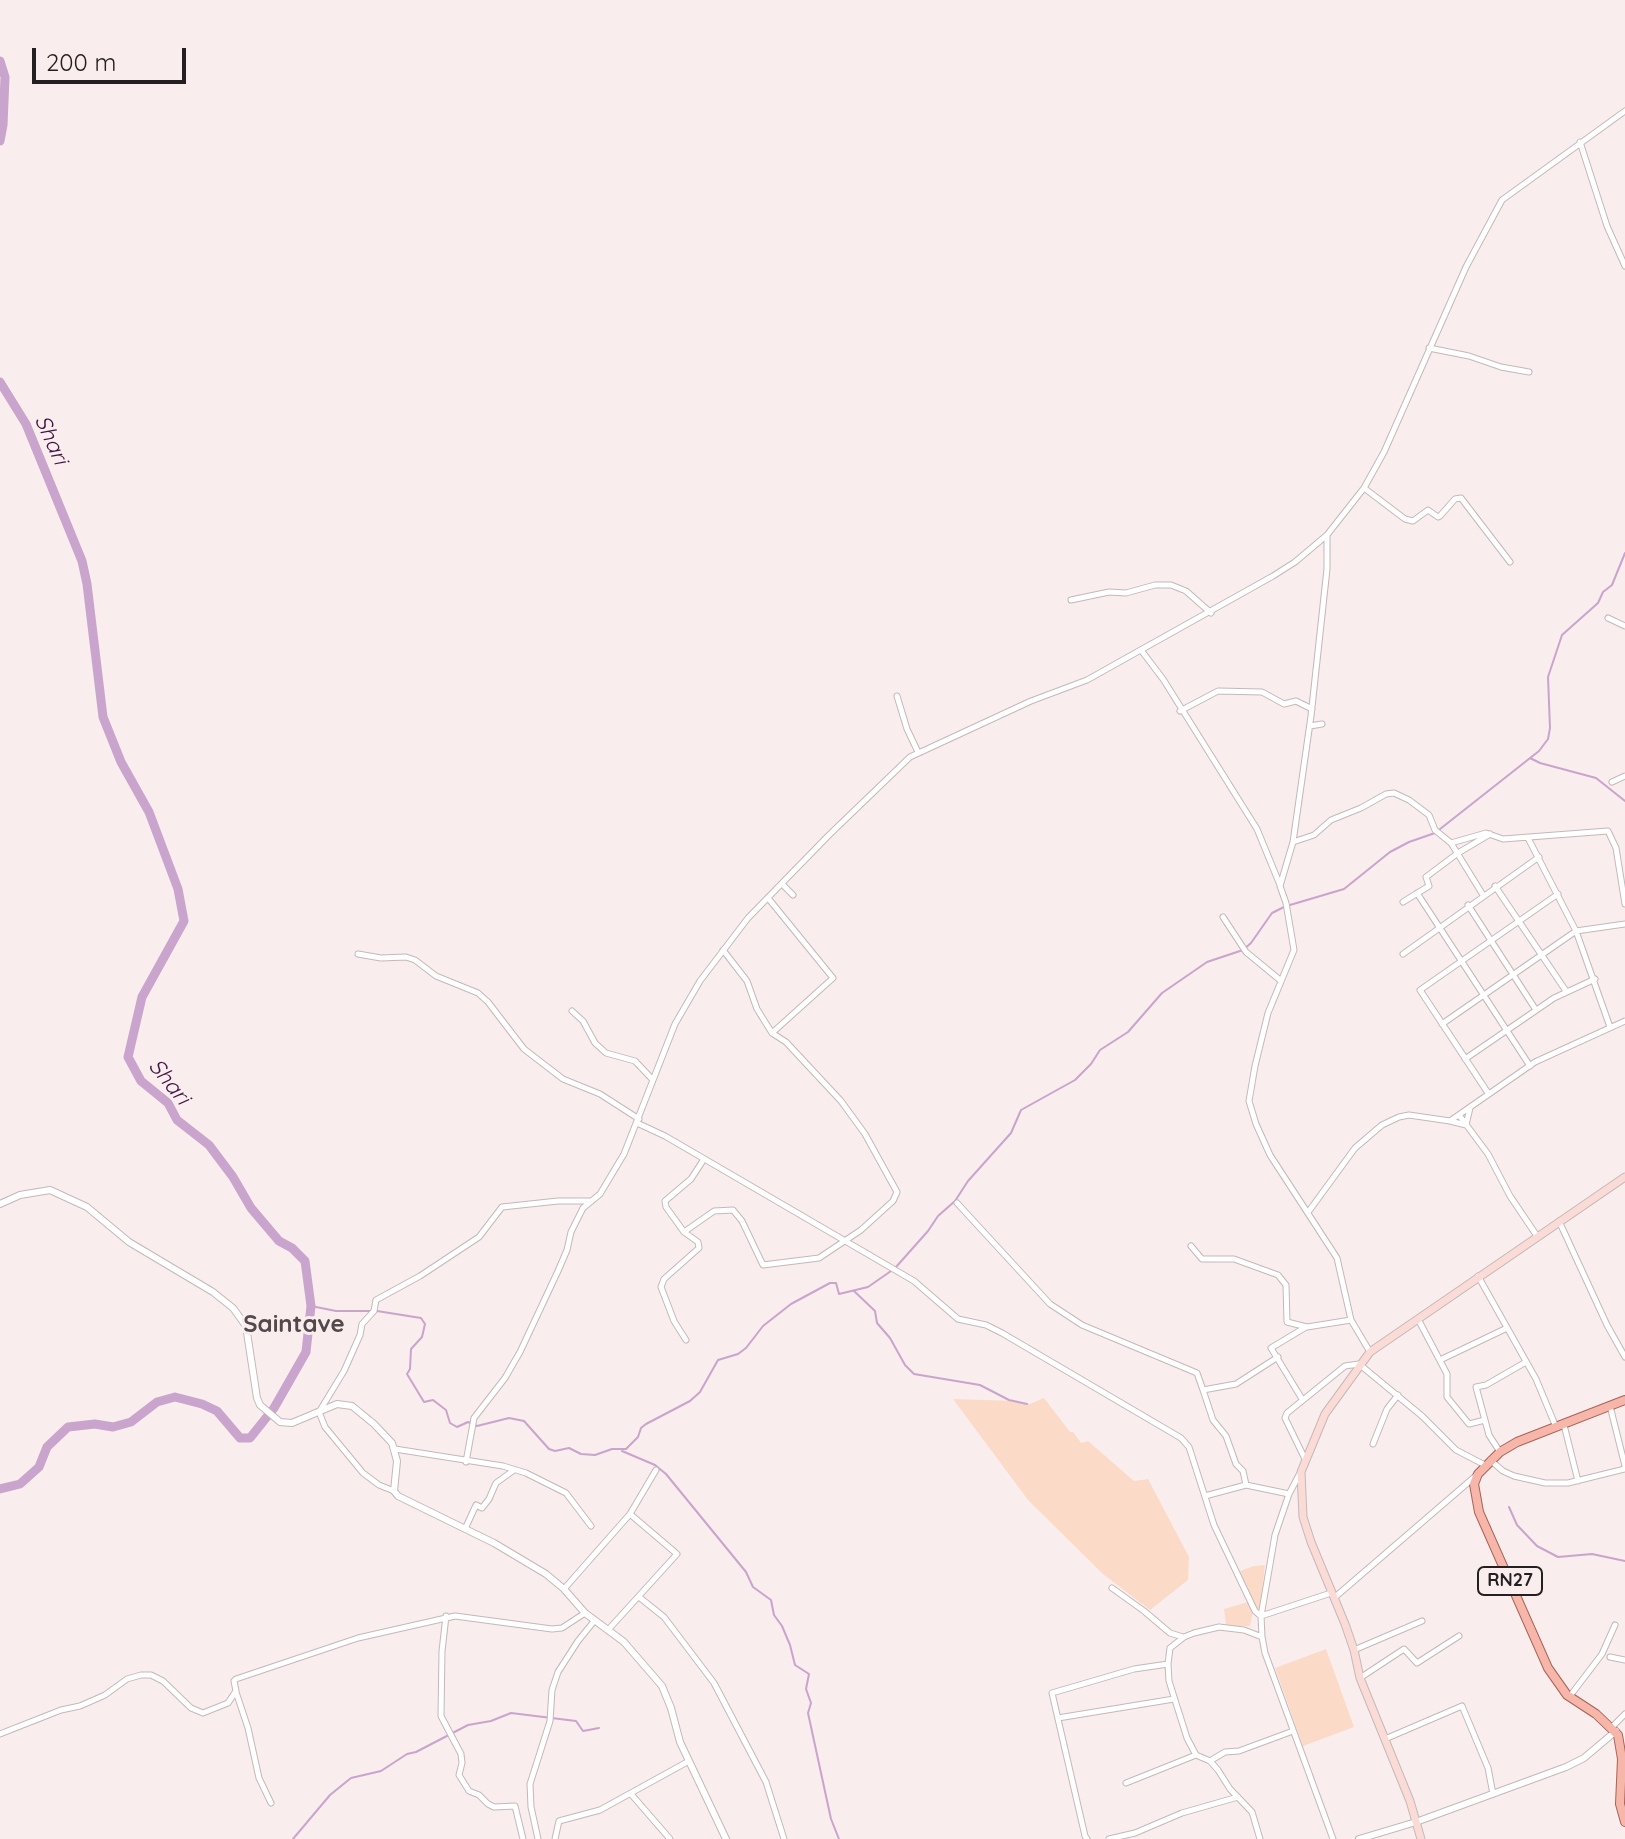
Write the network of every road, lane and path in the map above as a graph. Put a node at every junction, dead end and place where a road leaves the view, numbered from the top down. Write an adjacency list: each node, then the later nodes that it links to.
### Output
1 (1625, 111): 2 (street)
2 (1580, 142): 3 (street); 4 (street)
3 (1625, 266)
4 (1429, 348): 5 (street); 6 (street)
5 (1529, 372)
6 (1364, 488): 7 (street); 8 (street)
7 (1327, 535): 10 (street); 15 (street)
8 (1510, 562)
9 (1071, 600): 10 (street)
10 (1211, 613): 13 (street)
11 (1608, 618): 12 (street)
12 (1625, 626)
13 (1141, 650): 16 (street); 19 (street)
14 (897, 696): 19 (street)
15 (1312, 709): 16 (street); 18 (street)
16 (1180, 711): 30 (street)
17 (1322, 724): 18 (street)
18 (1310, 726): 24 (street)
19 (918, 752): 29 (street)
20 (1625, 776): 21 (street)
21 (1612, 782)
22 (1491, 834): 23 (street); 25 (street); 26 (street)
23 (1528, 838): 27 (street); 28 (street)
24 (1293, 842): 25 (street); 30 (street)
25 (1451, 843): 26 (street)
26 (1458, 853): 32 (street); 35 (street)
27 (1539, 857): 31 (street); 33 (street)
28 (1623, 877): 38 (street)
29 (783, 885): 34 (street); 36 (street)
30 (1280, 886): 53 (street)
31 (1495, 886): 35 (street); 41 (street)
32 (1417, 893): 37 (street); 43 (street)
33 (1558, 894): 41 (street); 44 (street)
34 (793, 895)
35 (1483, 895): 39 (street)
36 (768, 898): 46 (street); 62 (street)
37 (1403, 902)
38 (1625, 904)
39 (1468, 905): 43 (street); 45 (street)
40 (1223, 917): 53 (street)
41 (1519, 921): 45 (street); 49 (street)
42 (1625, 924): 44 (street)
43 (1439, 927): 48 (street); 50 (street)
44 (1576, 931): 49 (street); 52 (street)
45 (1491, 941): 50 (street); 51 (street)
46 (723, 950): 62 (street); 65 (street)
47 (358, 954): 69 (street)
48 (1403, 954)
49 (1542, 955): 51 (street); 54 (street)
50 (1462, 961): 55 (street); 59 (street)
51 (1513, 975): 55 (street); 56 (street)
52 (1595, 979): 54 (street); 60 (street)
53 (1280, 980): 77 (street)
54 (1566, 991): 56 (street)
55 (1484, 995): 59 (street); 61 (street)
56 (1536, 1010): 61 (street)
57 (572, 1011): 65 (street)
58 (1625, 1021): 60 (street)
59 (1442, 1024): 63 (street)
60 (1610, 1027): 64 (street)
61 (1507, 1031): 63 (street); 64 (street)
62 (772, 1033): 81 (street)
63 (1465, 1059): 66 (street)
64 (1530, 1066): 66 (street)
65 (653, 1081): 69 (street)
66 (1488, 1093): 67 (street)
67 (1470, 1107): 68 (street); 71 (street)
68 (1459, 1115): 70 (street); 71 (street)
69 (638, 1121): 72 (street); 74 (street)
70 (1450, 1121): 71 (street); 77 (street)
71 (1466, 1125): 80 (street)
72 (704, 1159): 79 (street); 81 (street)
73 (1625, 1177): 78 (main road)
74 (590, 1201): 100 (street); 107 (street)
75 (957, 1203): 95 (street)
76 (0, 1204): 100 (street)
77 (1309, 1211): 85 (street)
78 (1559, 1221): 80 (main road); 91 (street)
79 (684, 1232): 81 (street); 88 (street)
80 (1537, 1236): 83 (main road)
81 (842, 1242): 118 (street)
82 (1191, 1246): 86 (street)
83 (1478, 1275): 84 (main road); 87 (street)
84 (1417, 1318): 89 (main road); 92 (street)
85 (1351, 1320): 86 (street); 89 (street)
86 (1307, 1327): 90 (street)
87 (1507, 1328): 92 (street); 93 (street)
88 (686, 1340)
89 (1370, 1352): 94 (main road)
90 (1278, 1357): 95 (street); 97 (street)
91 (1625, 1357)
92 (1440, 1360): 101 (street)
93 (1526, 1362): 101 (street); 102 (street)
94 (1359, 1364): 96 (street); 97 (street); 106 (main road)
95 (1203, 1390): 115 (street)
96 (1398, 1395): 103 (street); 108 (street)
97 (1302, 1399): 106 (street)
98 (1625, 1400): 99 (main road)
99 (1610, 1406): 102 (main road); 109 (street)
100 (319, 1412): 104 (street); 116 (street)
101 (1485, 1420): 105 (street)
102 (1560, 1426): 105 (main road); 114 (street)
103 (1373, 1444)
104 (395, 1449): 107 (street); 116 (street)
105 (1500, 1452): 108 (main road)
106 (1305, 1459): 112 (main road)
107 (466, 1462): 110 (street)
108 (1487, 1462): 113 (main road); 114 (street)
109 (1625, 1468): 114 (street)
110 (515, 1469): 120 (street); 121 (street)
111 (656, 1470): 119 (street)
112 (1301, 1472): 117 (street); 124 (main road)
113 (1478, 1474): 124 (street); 144 (main road, RN27)
114 (1578, 1481)
115 (1246, 1485): 117 (street); 118 (street)
116 (394, 1491): 121 (street)
117 (1289, 1494): 128 (street)
118 (1205, 1496): 128 (street)
119 (630, 1514): 123 (street); 125 (street)
120 (591, 1526)
121 (464, 1530): 123 (street)
122 (1112, 1588): 133 (street)
123 (564, 1589): 126 (street)
124 (1332, 1596): 128 (street); 138 (main road)
125 (639, 1597): 132 (street); 168 (street)
126 (585, 1613): 127 (street); 129 (street)
127 (446, 1616): 143 (street); 163 (street)
128 (1261, 1616): 136 (street)
129 (595, 1620): 132 (street); 164 (street)
130 (1422, 1621): 138 (street)
131 (1615, 1625): 144 (street)
132 (608, 1630): 154 (street)
133 (1170, 1633): 135 (street); 137 (street)
134 (1459, 1636): 142 (street)
135 (1184, 1637): 136 (street); 137 (street)
136 (1262, 1637): 148 (street)
137 (1170, 1648): 141 (street)
138 (1354, 1650): 142 (main road)
139 (1610, 1657): 140 (street)
140 (1625, 1660)
141 (1168, 1664): 145 (street); 147 (street)
142 (1360, 1678): 151 (main road)
143 (236, 1691): 150 (street); 160 (street)
144 (1569, 1697): 149 (main road, RN27)
145 (1174, 1699): 147 (street); 153 (street)
146 (1625, 1714): 149 (street)
147 (1058, 1718): 169 (street)
148 (1293, 1731): 155 (street); 172 (street)
149 (1618, 1731): 152 (main road); 158 (street)
150 (0, 1734)
151 (1385, 1739): 158 (street); 161 (main road)
152 (1624, 1750): 162 (main road)
153 (1196, 1755): 155 (street); 156 (street)
154 (689, 1761): 157 (street); 167 (street)
155 (1210, 1761): 159 (street)
156 (1126, 1783)
157 (631, 1794): 165 (street); 166 (street)
158 (1493, 1794): 161 (street)
159 (1238, 1797): 170 (street); 171 (street)
160 (271, 1803)
161 (1416, 1822): 173 (street); 174 (main road)
162 (1625, 1822)
163 (523, 1839)
164 (538, 1839)
165 (555, 1839)
166 (670, 1839)
167 (726, 1839)
168 (784, 1839)
169 (1087, 1839)
170 (1109, 1839)
171 (1260, 1839)
172 (1333, 1839)
173 (1359, 1839)
174 (1421, 1839)

